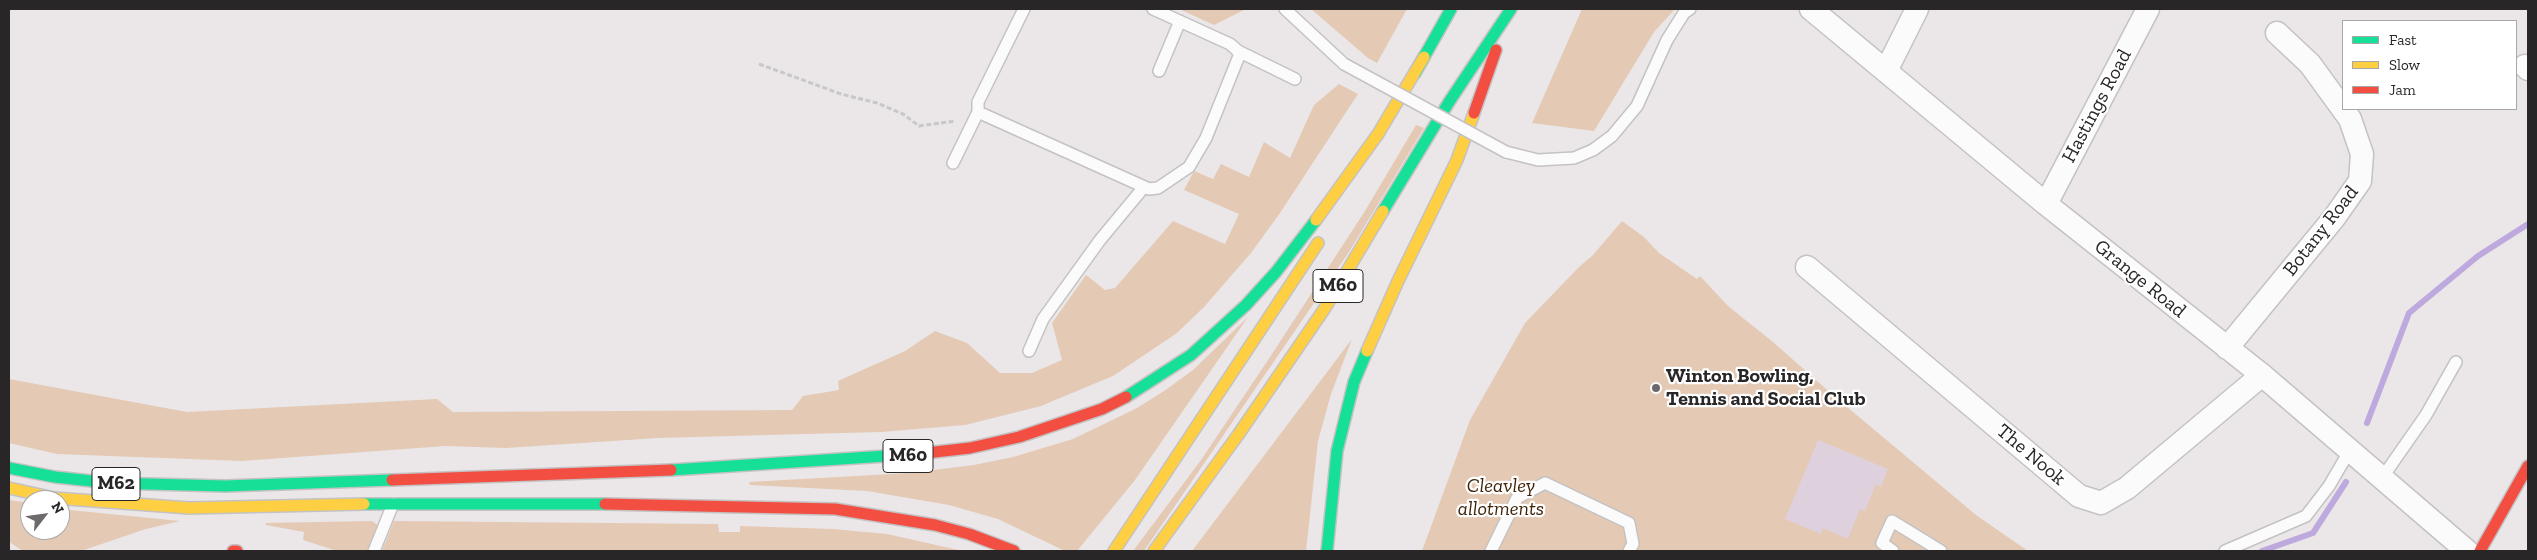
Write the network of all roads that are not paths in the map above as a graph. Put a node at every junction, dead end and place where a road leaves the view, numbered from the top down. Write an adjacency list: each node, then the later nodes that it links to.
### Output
1 (1024, 9): 19 (lane)
2 (1153, 9): 10 (lane)
3 (1285, 9): 5 (lane, bridge)
4 (1451, 9): 13 (main road, M60)
5 (1690, 9)
6 (1811, 9): 15 (street, Grange Road)
7 (1917, 9): 15 (street)
8 (2148, 9): 23 (street, Hastings Road)
9 (1510, 11): 42 (main road, M60); 43 (main road, M60)
10 (1180, 21): 12 (lane); 14 (lane)
11 (2277, 33): 17 (street, Botany Road)
12 (1238, 51): 16 (lane); 21 (lane)
13 (1424, 58): 22 (main road, M60); 34 (main road, M60)
14 (1159, 71)
15 (1886, 71): 23 (street, Grange Road)
16 (1295, 79)
17 (2342, 108)
18 (2343, 110): 26 (street, Botany Road)
19 (976, 115): 20 (lane); 21 (lane)
20 (953, 163)
21 (1144, 187): 27 (lane)
22 (1344, 201)
23 (2046, 204): 26 (street, Grange Road)
24 (1323, 235): 41 (main road, M60)
25 (1807, 267): 29 (street, The Nook)
26 (2226, 348): 29 (street, Grange Road)
27 (1029, 351)
28 (2456, 362): 33 (lane)
29 (2262, 375): 30 (street, Grange Road)
30 (2350, 450): 33 (street, Grange Road); 48 (lane)
31 (2528, 466): 50 (main road)
32 (9, 468): 34 (main road, M62)
33 (2382, 478): 49 (street, Grange Road)
34 (225, 486)
35 (9, 488): 36 (main road)
36 (394, 503): 39 (lane); 40 (main road)
37 (233, 551): 38 (main road)
38 (237, 551)
39 (374, 551)
40 (1014, 551)
41 (1114, 551)
42 (1154, 551)
43 (1327, 551)
44 (1491, 551): 45 (lane)
45 (1629, 551)
46 (1893, 551): 47 (lane)
47 (1941, 551)
48 (2224, 551)
49 (2468, 551)
50 (2480, 551)

